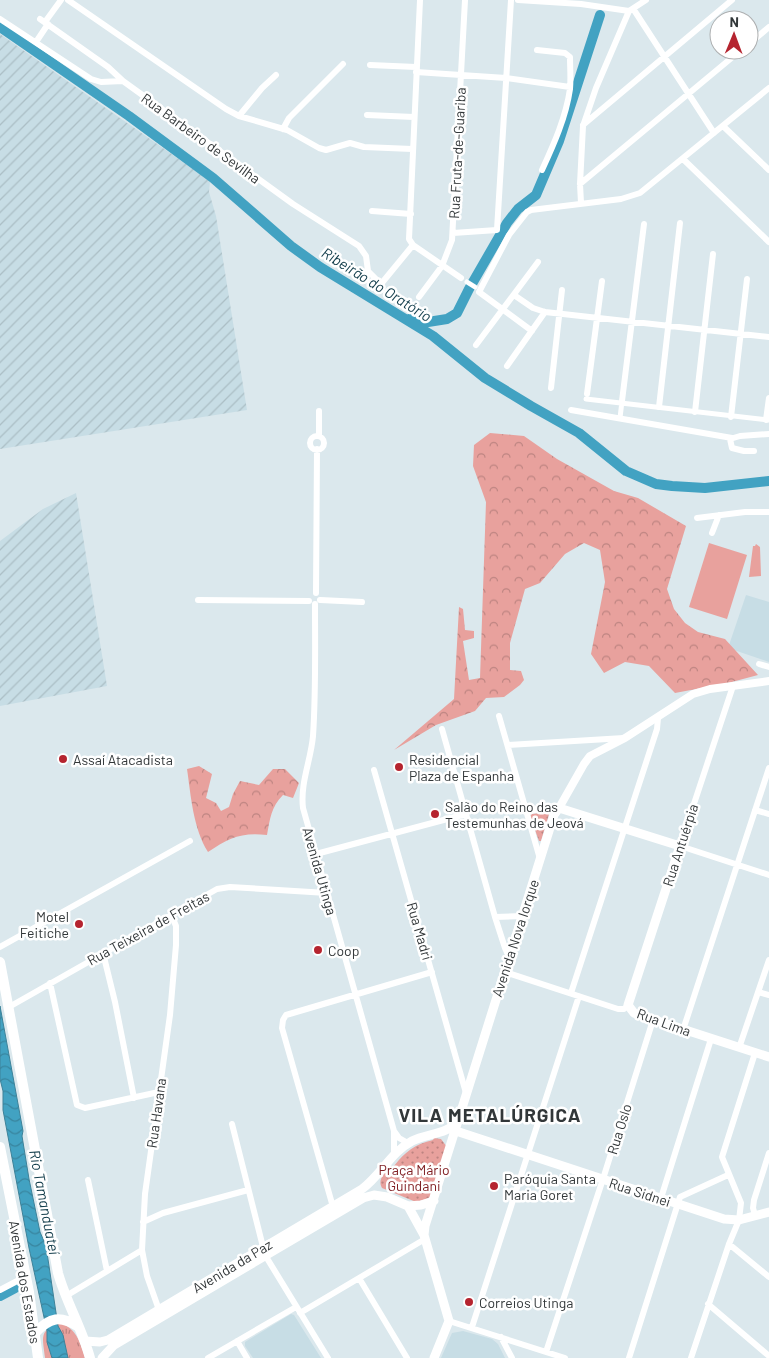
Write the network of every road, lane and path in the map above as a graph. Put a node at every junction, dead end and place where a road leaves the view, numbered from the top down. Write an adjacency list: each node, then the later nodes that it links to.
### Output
1 (61, 0): 12 (street)
2 (68, 0): 32 (street)
3 (420, 0): 21 (street)
4 (465, 0): 22 (street, Rua Fruta-de-Guariba)
5 (511, 0): 24 (street)
6 (518, 0): 9 (street)
7 (646, 0): 10 (street)
8 (732, 0): 17 (street)
9 (549, 1): 10 (street)
10 (632, 11): 17 (street); 34 (street)
11 (0, 19): 15 (street)
12 (44, 22): 15 (street); 25 (street, Rua Barbeiro de Sevilha)
13 (769, 27): 14 (street)
14 (759, 36)
15 (36, 42): 25 (street)
16 (537, 50): 26 (street)
17 (665, 56): 29 (street); 34 (street)
18 (729, 60): 29 (street)
19 (343, 64): 36 (street)
20 (370, 65): 21 (street)
21 (416, 70): 22 (street); 33 (street)
22 (461, 74): 24 (street); 48 (street, Rua Fruta-de-Guariba)
23 (276, 75): 32 (street)
24 (506, 78): 26 (street); 48 (street)
25 (123, 81): 50 (street, Rua Barbeiro de Sevilha)
26 (570, 87): 40 (street)
27 (769, 88): 28 (street)
28 (763, 93): 30 (street); 35 (street)
29 (688, 94): 37 (street); 42 (street)
30 (769, 98)
31 (367, 115): 33 (street)
32 (239, 116): 36 (street)
33 (414, 117): 38 (street)
34 (582, 126): 42 (street)
35 (722, 126): 37 (street); 41 (street)
36 (284, 129): 38 (street)
37 (714, 132): 39 (street)
38 (412, 150): 45 (street)
39 (683, 159): 43 (street); 49 (street)
40 (542, 170)
41 (769, 170)
42 (580, 184): 43 (street)
43 (581, 204): 57 (street)
44 (372, 211): 45 (street)
45 (411, 214): 50 (street)
46 (680, 223): 66 (street)
47 (644, 224): 65 (street)
48 (452, 233): 53 (street, Rua Fruta-de-Guariba)
49 (769, 242)
50 (413, 244): 53 (street)
51 (713, 254): 68 (street)
52 (538, 262): 59 (street)
53 (442, 266): 55 (street); 60 (street, Rua Fruta-de-Guariba)
54 (747, 279): 69 (street)
55 (464, 280): 57 (street)
56 (602, 281): 64 (street)
57 (477, 290): 61 (street)
58 (562, 290): 63 (street)
59 (514, 295): 61 (street); 62 (street)
60 (419, 297)
61 (503, 310): 67 (street); 71 (street)
62 (545, 312): 63 (street); 67 (street)
63 (560, 313): 64 (street); 73 (street)
64 (596, 317): 65 (street); 74 (street)
65 (632, 321): 66 (street); 76 (street)
66 (668, 325): 68 (street); 77 (street)
67 (532, 330): 72 (street)
68 (704, 330): 69 (street); 81 (street)
69 (740, 334): 70 (street); 82 (street)
70 (769, 337)
71 (476, 345)
72 (506, 366)
73 (551, 388)
74 (587, 397): 76 (street); 80 (street)
75 (769, 398): 84 (street)
76 (622, 402): 77 (street); 83 (street)
77 (659, 407): 81 (street)
78 (571, 410): 80 (street)
79 (319, 411): 86 (street)
80 (585, 412): 83 (street)
81 (695, 412): 82 (street)
82 (731, 417): 84 (street)
83 (620, 418): 87 (street)
84 (768, 420)
85 (769, 434): 87 (street)
86 (319, 436): 88 (street); 88 (street)
87 (732, 438): 89 (street)
88 (317, 449): 95 (street)
89 (754, 451)
90 (769, 512): 91 (street)
91 (718, 514): 92 (street); 93 (street)
92 (697, 518)
93 (712, 533)
94 (198, 600): 95 (street)
95 (315, 602): 96 (street); 117 (street, Avenida Utinga)
96 (362, 602)
97 (758, 664): 98 (street)
98 (769, 667)
99 (769, 681): 100 (street)
100 (734, 686): 102 (street); 116 (street, Rua Antuérpia)
101 (499, 716): 105 (street)
102 (658, 718): 104 (street); 113 (street)
103 (442, 729): 111 (street)
104 (625, 738): 105 (street); 108 (street, Avenida Nova Iorque)
105 (508, 745): 110 (street)
106 (769, 768): 109 (street)
107 (374, 770): 114 (street, Rua Madri)
108 (559, 808): 110 (street); 113 (main road); 118 (main road, Avenida Nova Iorque)
109 (756, 810): 112 (street); 119 (street)
110 (526, 812): 118 (street)
111 (466, 814): 114 (street); 124 (street)
112 (769, 814)
113 (624, 828): 116 (main road); 135 (street)
114 (392, 834): 117 (street); 130 (street, Rua Madri)
115 (190, 841): 125 (street)
116 (680, 846): 119 (street); 138 (main road, Rua Antuérpia)
117 (316, 854): 121 (street, Avenida Utinga)
118 (540, 860): 123 (main road, Avenida Nova Iorque)
119 (737, 865): 120 (street); 141 (street)
120 (769, 875)
121 (327, 893): 122 (street, Rua Teixeira de Freitas); 134 (street, Avenida Utinga)
122 (170, 914): 126 (street, Rua Teixeira de Freitas); 146 (street, Rua Havana)
123 (522, 916): 124 (street); 127 (main road, Avenida Nova Iorque)
124 (495, 917): 127 (street)
125 (0, 946)
126 (103, 953): 132 (street, Rua Teixeira de Freitas); 148 (street)
127 (510, 957): 131 (main road, Avenida Nova Iorque)
128 (769, 960): 133 (street)
129 (0, 962): 139 (highway)
130 (432, 972): 134 (street); 147 (street, Rua Madri)
131 (505, 972): 135 (street, Rua Lima); 147 (main road, Avenida Nova Iorque)
132 (50, 983): 139 (street, Rua Teixeira de Freitas); 148 (street)
133 (758, 992): 136 (street); 143 (street)
134 (355, 994): 151 (street, Avenida Utinga); 172 (street)
135 (571, 994): 137 (street, Rua Lima)
136 (769, 995)
137 (579, 996): 138 (street, Rua Lima); 159 (street)
138 (628, 1005): 140 (main road, Rua Lima)
139 (9, 1007): 186 (highway)
140 (653, 1020): 141 (main road, Rua Lima); 162 (street, Rua Oslo)
141 (683, 1030): 142 (main road, Rua Lima)
142 (712, 1039): 143 (main road, Rua Lima); 166 (street)
143 (739, 1048): 144 (main road, Rua Lima)
144 (755, 1053): 145 (main road, Rua Lima); 160 (street)
145 (769, 1057)
146 (159, 1092): 148 (street); 176 (street, Rua Havana)
147 (466, 1093): 149 (main road, Avenida Nova Iorque)
148 (134, 1098)
149 (458, 1121): 152 (main road, Avenida Nova Iorque); 153 (main road)
150 (232, 1124): 164 (street)
151 (394, 1131): 154 (street); 158 (street, Avenida Utinga)
152 (456, 1131): 156 (main road, Avenida Nova Iorque); 159 (main road, Rua Sidnei)
153 (432, 1134): 154 (main road); 156 (main road)
154 (408, 1143): 158 (main road)
155 (0, 1147): 184 (highway, Avenida dos Estados)
156 (451, 1148): 167 (main road)
157 (769, 1153): 170 (street)
158 (394, 1155): 161 (main road)
159 (528, 1155): 162 (main road, Rua Sidnei); 191 (street)
160 (728, 1175): 168 (street); 169 (street)
161 (375, 1179): 165 (main road); 172 (main road, Avenida da Paz)
162 (603, 1179): 166 (main road, Rua Sidnei); 197 (street, Rua Oslo)
163 (88, 1180): 181 (street)
164 (248, 1190): 176 (street); 180 (street)
165 (382, 1196): 171 (main road); 180 (main road, Avenida da Paz)
166 (661, 1198): 169 (main road, Rua Sidnei)
167 (434, 1201): 171 (main road); 177 (main road)
168 (741, 1203): 170 (street); 175 (street)
169 (678, 1204): 175 (main road, Rua Sidnei); 209 (street)
170 (753, 1204): 174 (street)
171 (408, 1206): 177 (main road)
172 (332, 1208): 180 (main road, Avenida da Paz)
173 (769, 1212): 174 (main road, Rua Sidnei)
174 (755, 1215): 175 (main road, Rua Sidnei)
175 (739, 1220): 178 (street)
176 (143, 1222): 179 (street, Rua Havana)
177 (425, 1237): 183 (street); 190 (main road)
178 (729, 1244): 182 (street); 187 (street)
179 (142, 1250): 181 (street); 188 (street, Rua Havana)
180 (264, 1252): 188 (main road, Avenida da Paz); 189 (street); 201 (main road, Avenida da Paz)
181 (107, 1271): 186 (street)
182 (769, 1277)
183 (359, 1278): 189 (street); 205 (street)
184 (23, 1279): 185 (street); 193 (highway, Avenida dos Estados)
185 (0, 1290)
186 (66, 1296): 192 (highway)
187 (708, 1304): 198 (street); 210 (street)
188 (159, 1310): 195 (main road, Avenida da Paz)
189 (298, 1310): 196 (street); 204 (street)
190 (449, 1321): 191 (street); 206 (main road)
191 (472, 1327): 194 (street)
192 (80, 1328): 193 (highway); 195 (highway)
193 (35, 1332): 199 (highway, Avenida dos Estados)
194 (501, 1337): 197 (street); 207 (street)
195 (86, 1341): 200 (highway)
196 (237, 1341): 202 (street); 203 (street)
197 (546, 1352): 208 (street)
198 (769, 1356)
199 (38, 1358)
200 (90, 1358)
201 (102, 1358)
202 (208, 1358)
203 (247, 1358)
204 (328, 1358)
205 (407, 1358)
206 (434, 1358)
207 (512, 1358)
208 (565, 1358)
209 (629, 1358)
210 (691, 1358)

